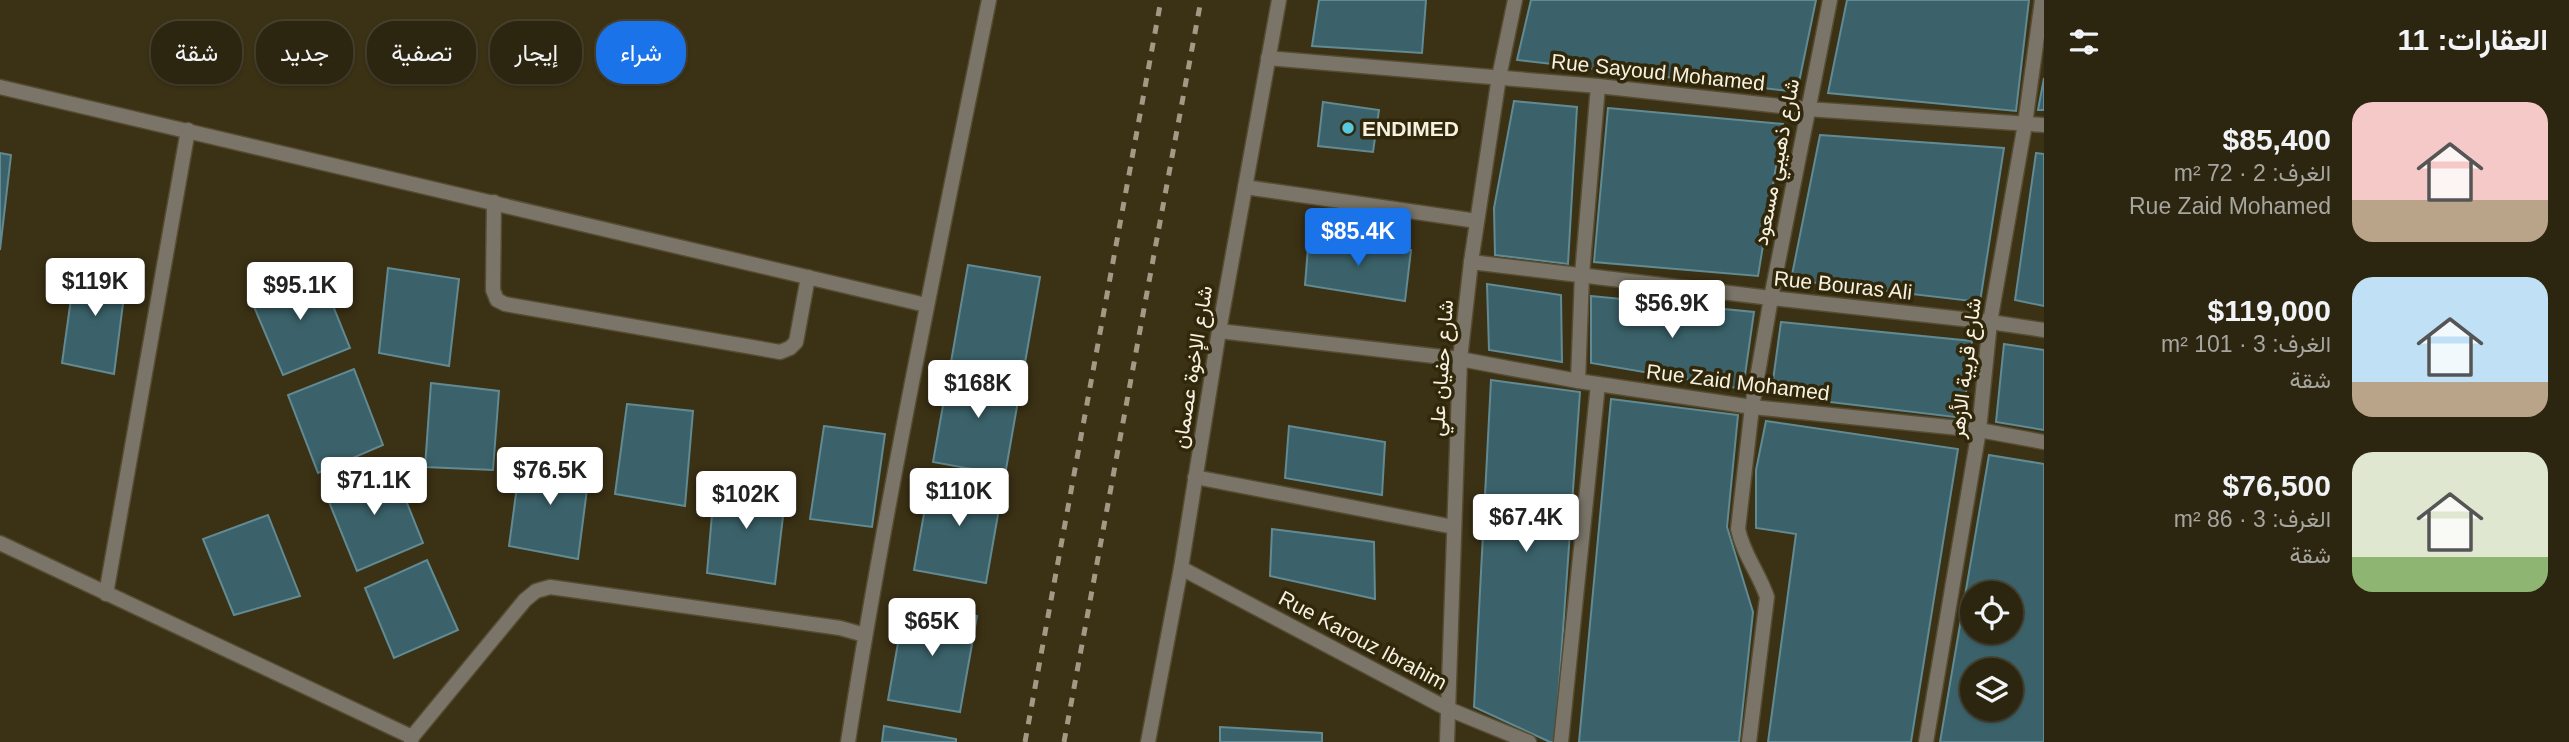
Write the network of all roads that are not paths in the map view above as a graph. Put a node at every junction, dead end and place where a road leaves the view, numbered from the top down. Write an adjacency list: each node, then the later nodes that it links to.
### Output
1 (989, 0): 21 (street)
2 (1279, 0): 6 (street, شارع الإخوة عصمان)
3 (1515, 0): 7 (street, شارع حفيان علي)
4 (1830, 0): 10 (street, شارع ذهيبي مسعود)
5 (2042, 0): 11 (street, شارع قريبة الأزهر)
6 (1268, 58): 7 (street, Rue Sayoud Mohamed); 14 (street, شارع الإخوة عصمان)
7 (1499, 77): 8 (street, Rue Sayoud Mohamed); 16 (street, شارع حفيان علي)
8 (1598, 86): 10 (street, Rue Sayoud Mohamed); 18 (street)
9 (0, 87): 13 (street)
10 (1807, 109): 11 (street, Rue Sayoud Mohamed); 20 (street, شارع ذهيبي مسعود)
11 (2025, 124): 12 (street, Rue Sayoud Mohamed); 22 (street, شارع قريبة الأزهر)
12 (2044, 125)
13 (188, 130): 15 (street); 35 (street)
14 (1245, 187): 16 (street); 24 (street, شارع الإخوة عصمان)
15 (494, 202): 19 (street); 19 (street)
16 (1477, 221): 17 (street, شارع حفيان علي)
17 (1471, 262): 18 (street, Rue Bouras Ali); 25 (street, شارع حفيان علي)
18 (1582, 275): 20 (street, Rue Bouras Ali); 26 (street)
19 (808, 277): 21 (street)
20 (1771, 298): 22 (street, Rue Bouras Ali); 28 (street, شارع ذهيبي مسعود)
21 (926, 305): 36 (street)
22 (1990, 322): 23 (street, Rue Bouras Ali); 29 (street, شارع قريبة الأزهر)
23 (2044, 330)
24 (1219, 331): 25 (street, Rue Zaid Mohamed); 31 (street, شارع الإخوة عصمان)
25 (1460, 359): 26 (street, Rue Zaid Mohamed); 32 (street, شارع حفيان علي)
26 (1578, 381): 27 (street, Rue Zaid Mohamed)
27 (1598, 384): 28 (street, Rue Zaid Mohamed); 43 (street)
28 (1752, 407): 29 (street, Rue Zaid Mohamed); 44 (street, شارع ذهيبي مسعود)
29 (1979, 430): 30 (street, Rue Zaid Mohamed); 45 (street, شارع قريبة الأزهر)
30 (2044, 442)
31 (1195, 477): 32 (street); 34 (street, شارع الإخوة عصمان)
32 (1454, 527): 37 (street, شارع حفيان علي)
33 (0, 544): 35 (street)
34 (1181, 568): 37 (street, Rue Karouz Ibrahim); 40 (street, شارع الإخوة عصمان)
35 (106, 594): 38 (street)
36 (865, 635): 38 (street); 39 (street)
37 (1446, 708): 41 (street, شارع حفيان علي); 42 (street, Rue Karouz Ibrahim)
38 (411, 740)
39 (848, 742)
40 (1148, 742)
41 (1447, 742)
42 (1529, 742)
43 (1561, 742)
44 (1749, 742)
45 (1926, 742)

